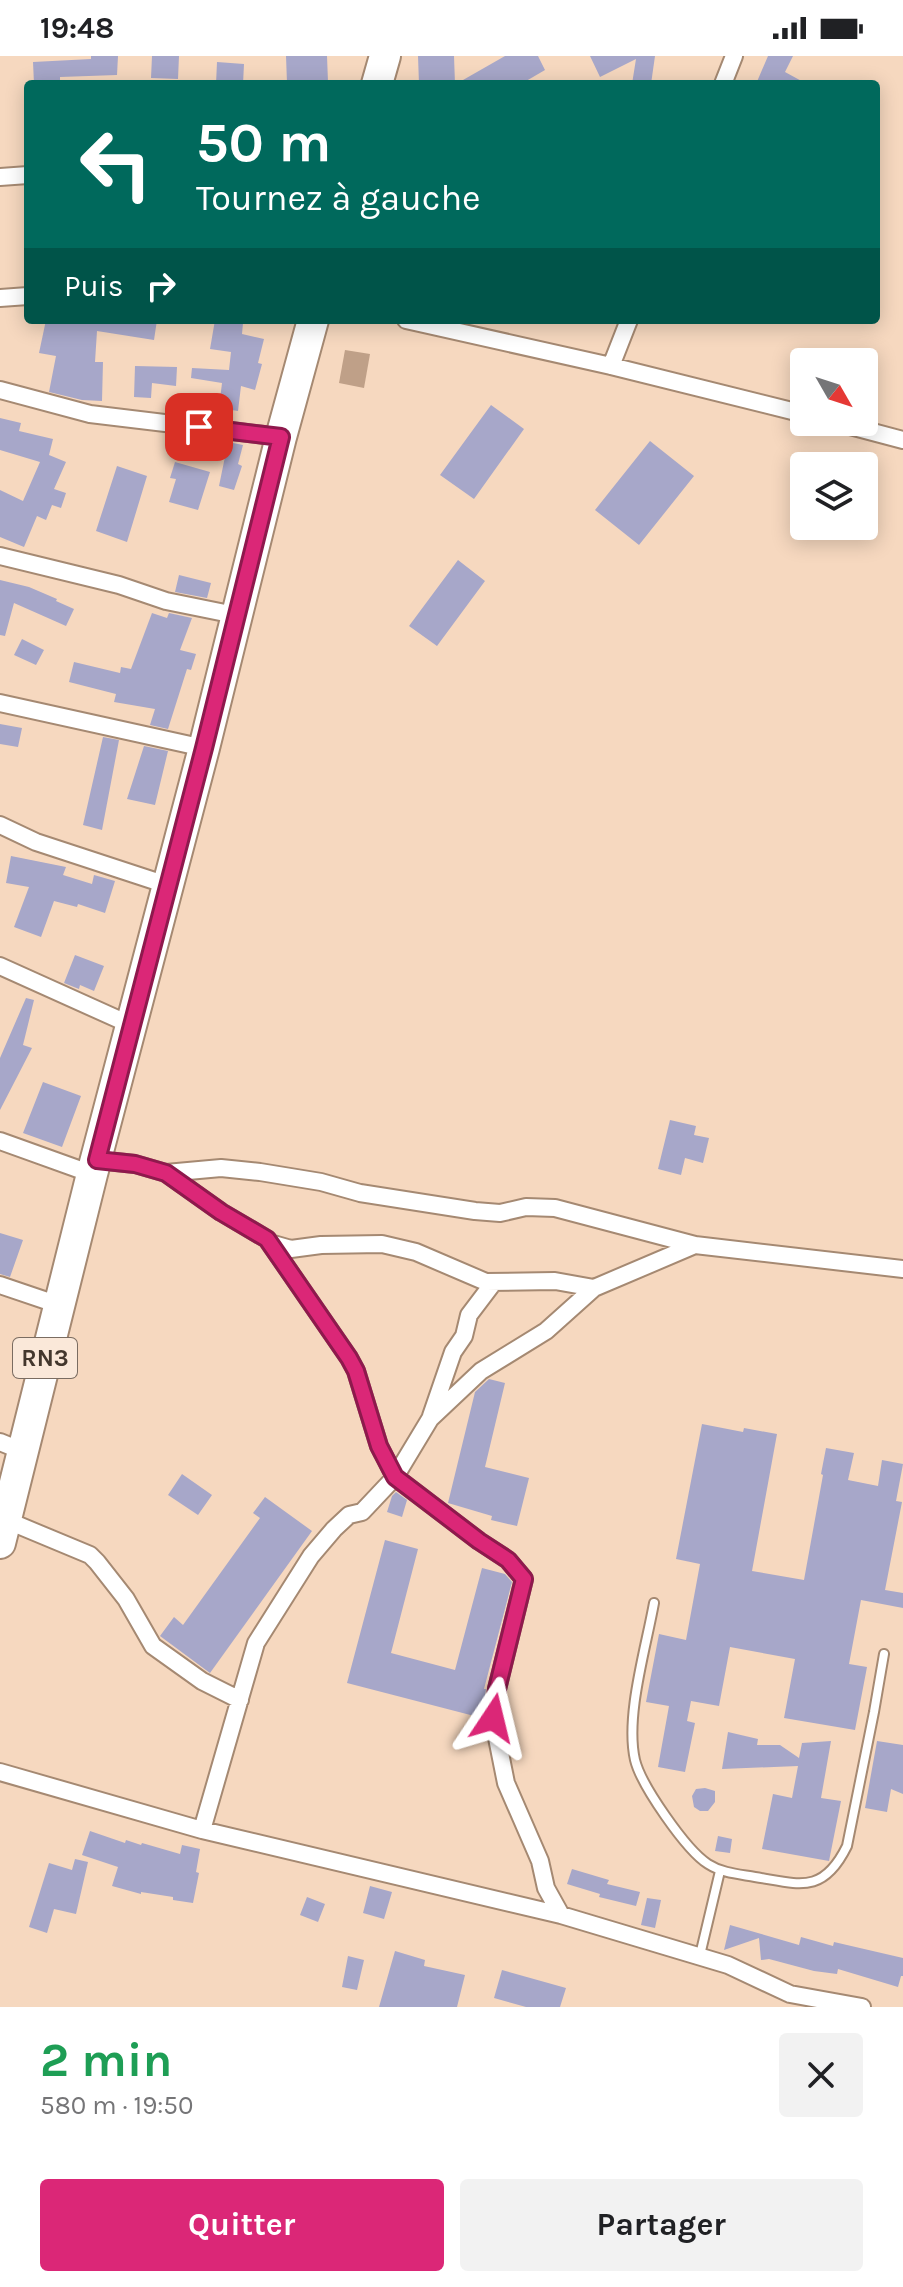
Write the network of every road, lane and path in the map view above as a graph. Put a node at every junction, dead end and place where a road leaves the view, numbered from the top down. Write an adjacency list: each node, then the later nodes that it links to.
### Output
1 (385, 56): 3 (highway)
2 (734, 56): 4 (street)
3 (378, 80)
4 (725, 80)
5 (24, 175): 6 (street)
6 (0, 177)
7 (24, 296): 8 (street)
8 (0, 298)
9 (307, 324): 16 (highway, RN3)
10 (424, 324): 12 (street)
11 (627, 324): 12 (street)
12 (611, 366): 14 (street)
13 (0, 390): 16 (street)
14 (790, 411)
15 (878, 433): 17 (street)
16 (281, 437): 19 (highway, RN3)
17 (903, 440)
18 (0, 556): 19 (street)
19 (235, 615): 21 (highway, RN3)
20 (0, 703): 21 (street)
21 (204, 748): 23 (highway, RN3)
22 (0, 825): 23 (street)
23 (167, 885): 25 (highway, RN3)
24 (0, 966): 25 (street)
25 (131, 1025): 27 (highway, RN3)
26 (0, 1141): 27 (street)
27 (94, 1167): 28 (street); 35 (highway, RN3)
28 (166, 1173): 29 (street); 30 (street)
29 (270, 1243): 32 (street); 38 (street)
30 (695, 1245): 31 (street); 34 (street)
31 (903, 1269)
32 (494, 1282): 34 (street); 36 (street)
33 (0, 1285): 35 (street)
34 (594, 1288): 36 (street)
35 (59, 1305): 37 (highway, RN3)
36 (430, 1419): 38 (street)
37 (11, 1447): 39 (highway, RN3)
38 (395, 1477): 42 (street); 46 (street)
39 (3, 1531): 42 (street)
40 (654, 1603): 45 (lane)
41 (884, 1654): 45 (lane)
42 (240, 1700): 44 (street)
43 (0, 1772): 44 (street)
44 (202, 1830): 46 (street)
45 (720, 1871): 47 (lane)
46 (561, 1915): 47 (street)
47 (700, 1955): 48 (street)
48 (785, 2001): 49 (street)
49 (862, 2007)

